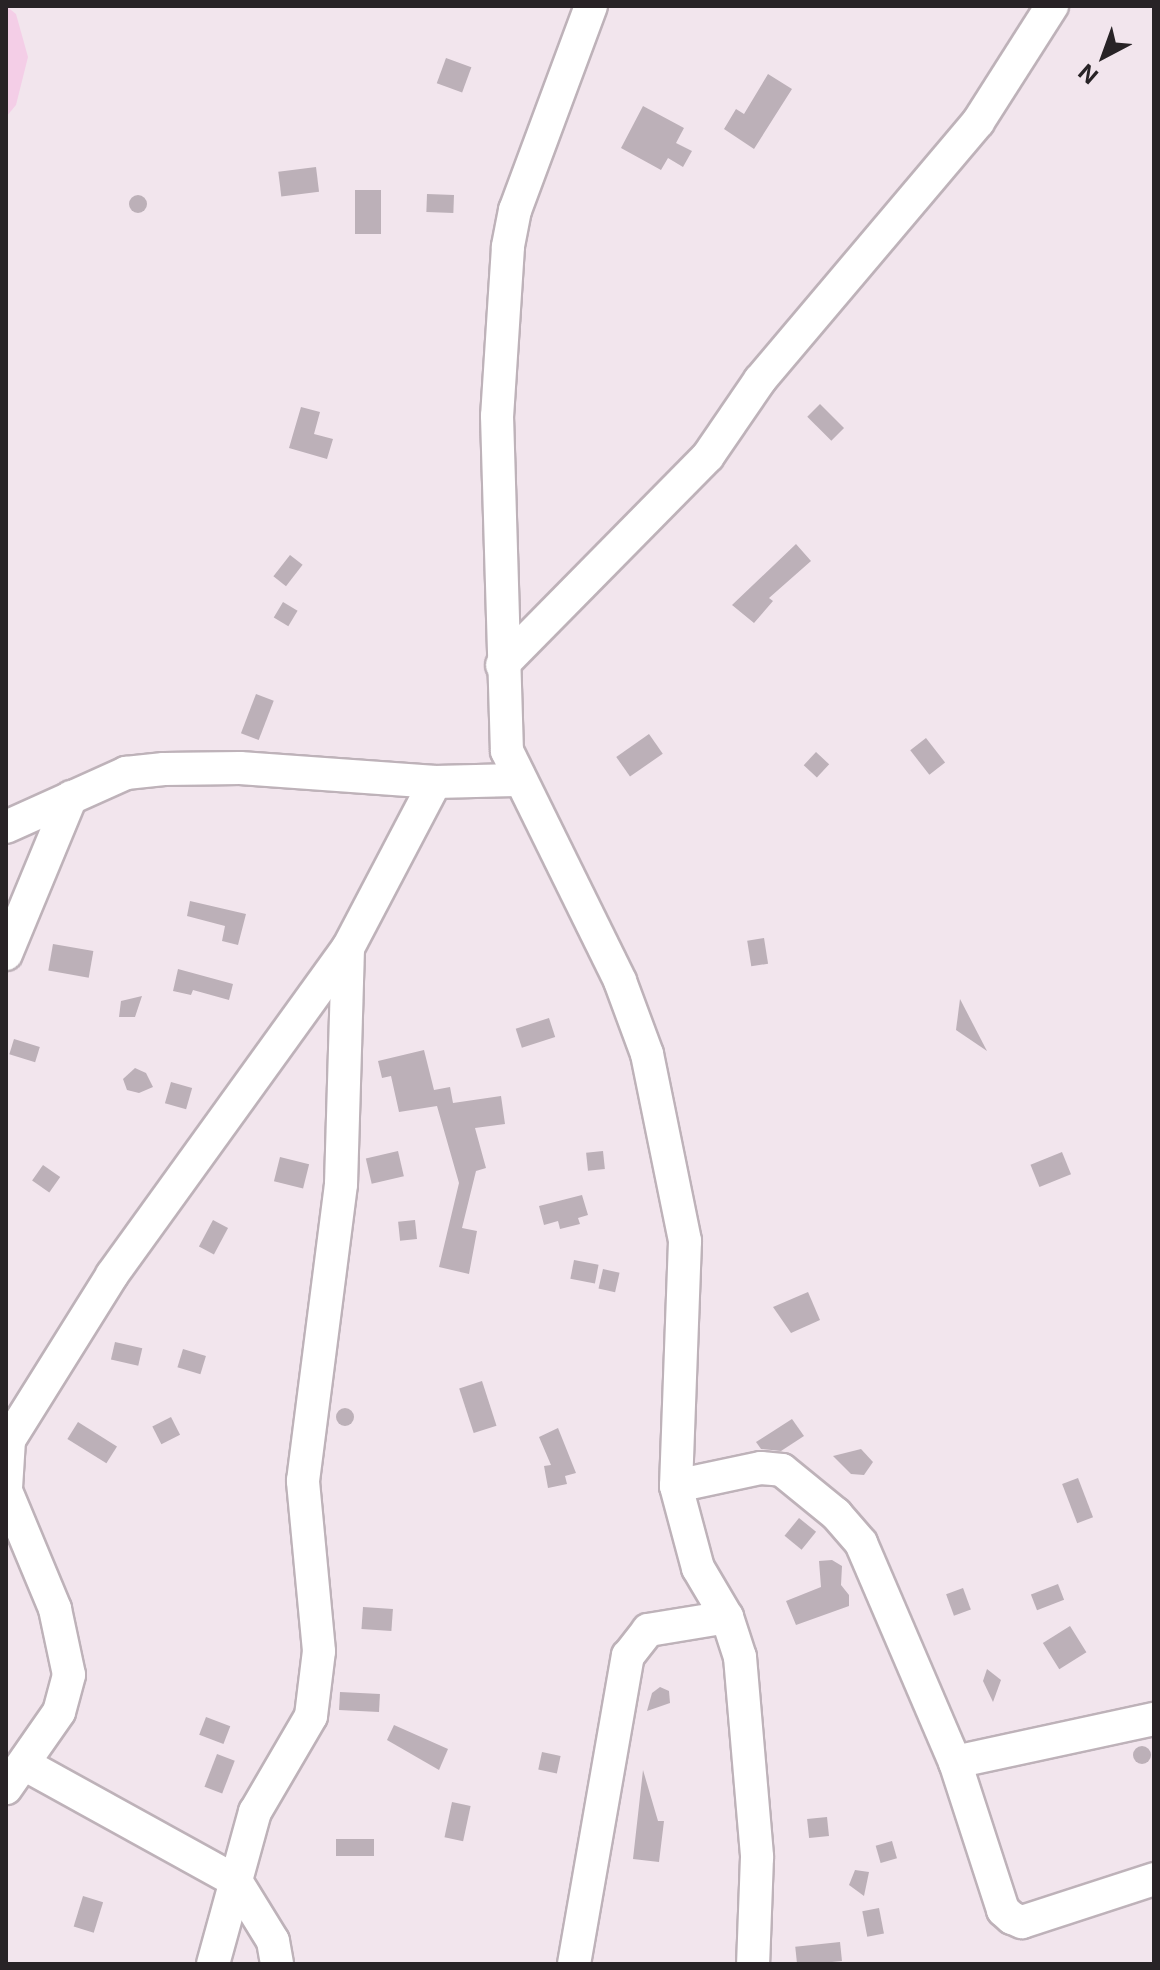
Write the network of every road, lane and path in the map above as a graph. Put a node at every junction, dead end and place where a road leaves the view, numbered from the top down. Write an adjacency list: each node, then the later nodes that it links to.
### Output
1 (591, 6): 3 (street)
2 (1052, 6): 3 (street)
3 (502, 665): 4 (street)
4 (517, 780): 5 (street); 10 (street)
5 (435, 782): 6 (street); 8 (street)
6 (71, 797): 7 (street); 9 (street)
7 (6, 827)
8 (348, 948): 11 (street); 17 (street)
9 (6, 954)
10 (676, 1486): 12 (street); 14 (street)
11 (6, 1490): 15 (street)
12 (727, 1617): 20 (street); 21 (street)
13 (1154, 1719): 14 (street)
14 (955, 1762): 16 (street)
15 (15, 1776): 17 (street)
16 (1154, 1879)
17 (236, 1881): 18 (street); 19 (street)
18 (213, 1964)
19 (277, 1964)
20 (574, 1964)
21 (753, 1964)

